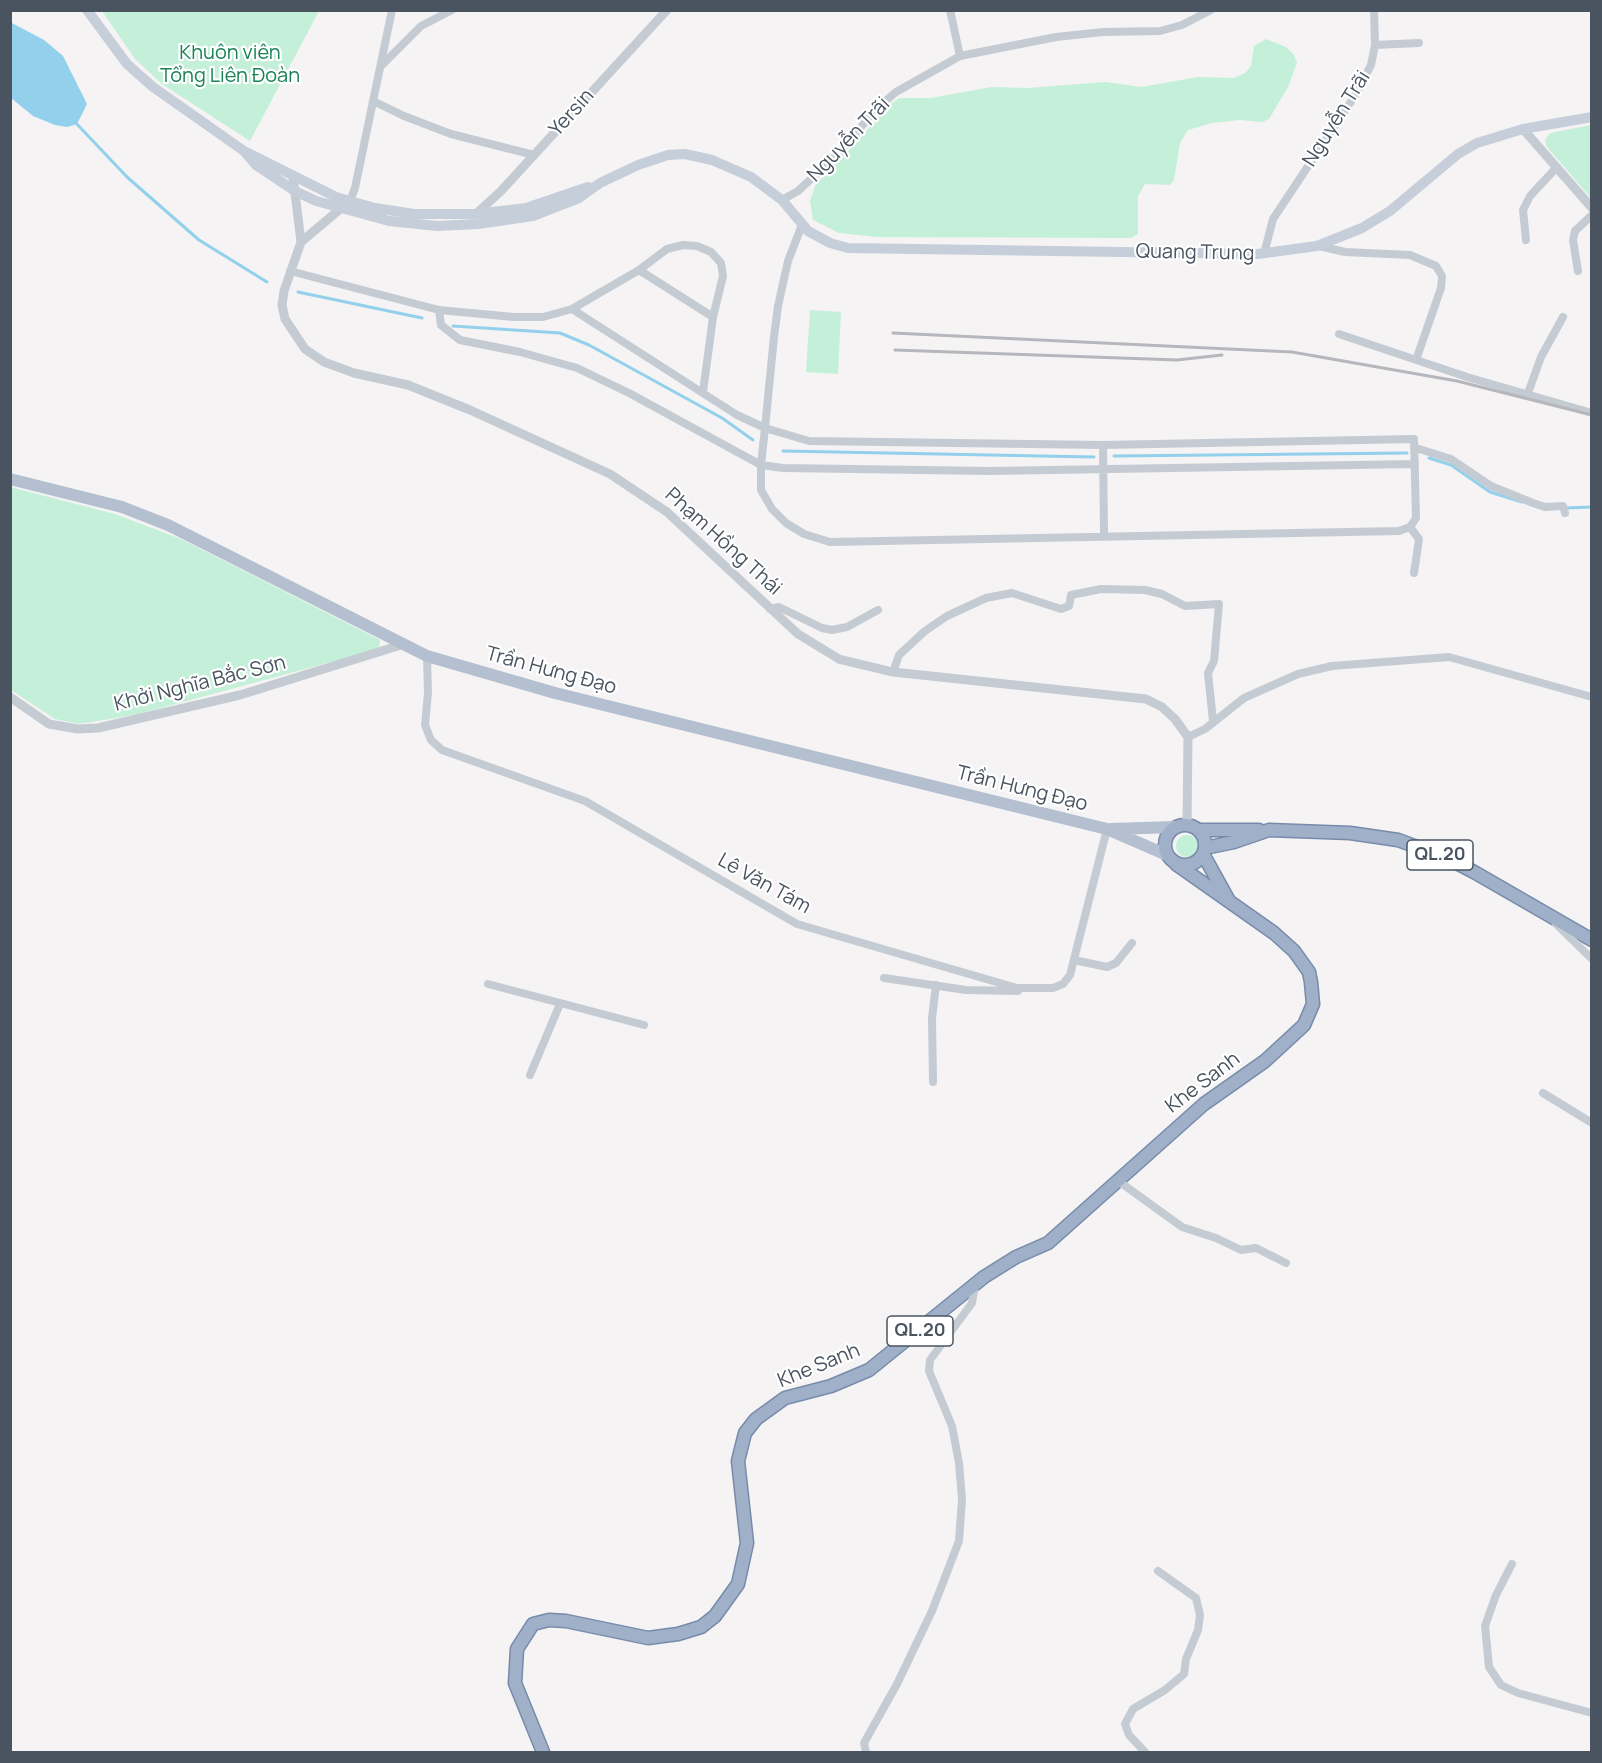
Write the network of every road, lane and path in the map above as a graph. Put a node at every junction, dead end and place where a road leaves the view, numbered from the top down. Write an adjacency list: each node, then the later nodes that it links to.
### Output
1 (87, 10): 15 (main road, Yersin)
2 (392, 10): 11 (street)
3 (452, 10): 11 (street)
4 (667, 10): 16 (street, Yersin)
5 (951, 10): 10 (street)
6 (1211, 10): 10 (street, Nguyễn Trãi)
7 (1374, 10): 9 (street, Nguyễn Trãi)
8 (1419, 43): 9 (street)
9 (1375, 45): 32 (street, Nguyễn Trãi)
10 (960, 56): 21 (street, Nguyễn Trãi)
11 (381, 66): 12 (street)
12 (373, 100): 16 (street); 22 (street)
13 (1592, 117): 14 (main road, Quang Trung)
14 (1523, 129): 17 (street); 31 (main road, Quang Trung)
15 (244, 151): 18 (main road, Yersin); 20 (main road, Yersin)
16 (534, 155): 25 (street, Yersin)
17 (1557, 167): 23 (street); 29 (street)
18 (293, 177): 20 (street); 22 (main road, Yersin)
19 (600, 183): 21 (main road); 25 (main road); 27 (main road)
20 (295, 191): 24 (main road, Yersin); 30 (street)
21 (782, 200): 28 (main road, Quang Trung)
22 (350, 201): 24 (street, Phạm Hồng Thái); 25 (main road, Yersin)
23 (1592, 208)
24 (341, 209): 27 (main road, Yersin); 30 (street, Phạm Hồng Thái)
25 (476, 214): 27 (street, Yersin)
26 (1592, 215): 35 (street)
27 (452, 225)
28 (802, 225): 32 (main road, Quang Trung); 45 (street)
29 (1526, 240)
30 (301, 242): 34 (street, Phạm Hồng Thái)
31 (1317, 246): 32 (main road, Quang Trung); 41 (street)
32 (1264, 254)
33 (639, 270): 36 (street); 38 (street); 38 (street)
34 (290, 271): 37 (street); 56 (street, Phạm Hồng Thái)
35 (1578, 271)
36 (573, 309): 37 (street); 42 (street)
37 (439, 310): 49 (street)
38 (713, 317): 42 (street)
39 (1563, 317): 43 (street)
40 (1339, 334): 41 (street)
41 (1416, 360): 43 (street)
42 (703, 392): 45 (street)
43 (1528, 393): 44 (street)
44 (1592, 412)
45 (765, 428): 46 (street); 49 (street)
46 (1103, 445): 47 (street); 50 (street)
47 (1416, 448): 48 (street); 52 (street)
48 (1415, 464): 50 (street); 53 (street)
49 (761, 465): 50 (street); 54 (street)
50 (1102, 468): 54 (street)
51 (10, 479): 58 (main road, Trần Hưng Đạo)
52 (1564, 510)
53 (1410, 527): 54 (street); 55 (street)
54 (1104, 535)
55 (1414, 573)
56 (770, 609): 57 (street); 60 (street, Phạm Hồng Thái)
57 (878, 610)
58 (402, 645): 59 (main road, Trần Hưng Đạo); 61 (street, Khởi Nghĩa Bắc Sơn)
59 (427, 656): 66 (main road, Trần Hưng Đạo); 80 (street, Lê Văn Tám)
60 (893, 672): 63 (street); 64 (street, Phạm Hồng Thái)
61 (10, 697)
62 (1592, 697): 63 (street)
63 (1213, 721): 64 (street)
64 (1188, 737): 65 (street)
65 (1181, 826): 66 (main road, Trần Hưng Đạo); 67 (highway, QL.20); 70 (highway)
66 (1107, 829): 70 (main road, Trần Hưng Đạo); 76 (street, Lê Văn Tám)
67 (1199, 830): 68 (highway, QL.20); 69 (highway, QL.20)
68 (1269, 830): 69 (highway, QL.20); 72 (highway, QL.20)
69 (1204, 851): 70 (highway, QL.20); 71 (highway, Khe Sanh / QL.20)
70 (1171, 859): 71 (highway, Khe Sanh / QL.20)
71 (1232, 905): 87 (highway, Khe Sanh / QL.20)
72 (1544, 912): 73 (highway, QL.20); 75 (street)
73 (1592, 940)
74 (1132, 943): 76 (street)
75 (1592, 959)
76 (1074, 960): 80 (street, Lê Văn Tám)
77 (884, 978): 79 (street)
78 (488, 984): 81 (street)
79 (936, 986): 80 (street); 84 (street)
80 (1038, 990)
81 (560, 1004): 82 (street); 83 (street)
82 (644, 1025)
83 (530, 1075)
84 (933, 1082)
85 (1543, 1093): 86 (street)
86 (1592, 1123)
87 (1117, 1180): 88 (street); 89 (highway, Khe Sanh / QL.20)
88 (1286, 1263)
89 (975, 1284): 93 (highway, Khe Sanh / QL.20); 94 (street)
90 (1512, 1564): 92 (street)
91 (1158, 1571): 95 (street)
92 (1592, 1713)
93 (543, 1752)
94 (866, 1752)
95 (1145, 1752)

